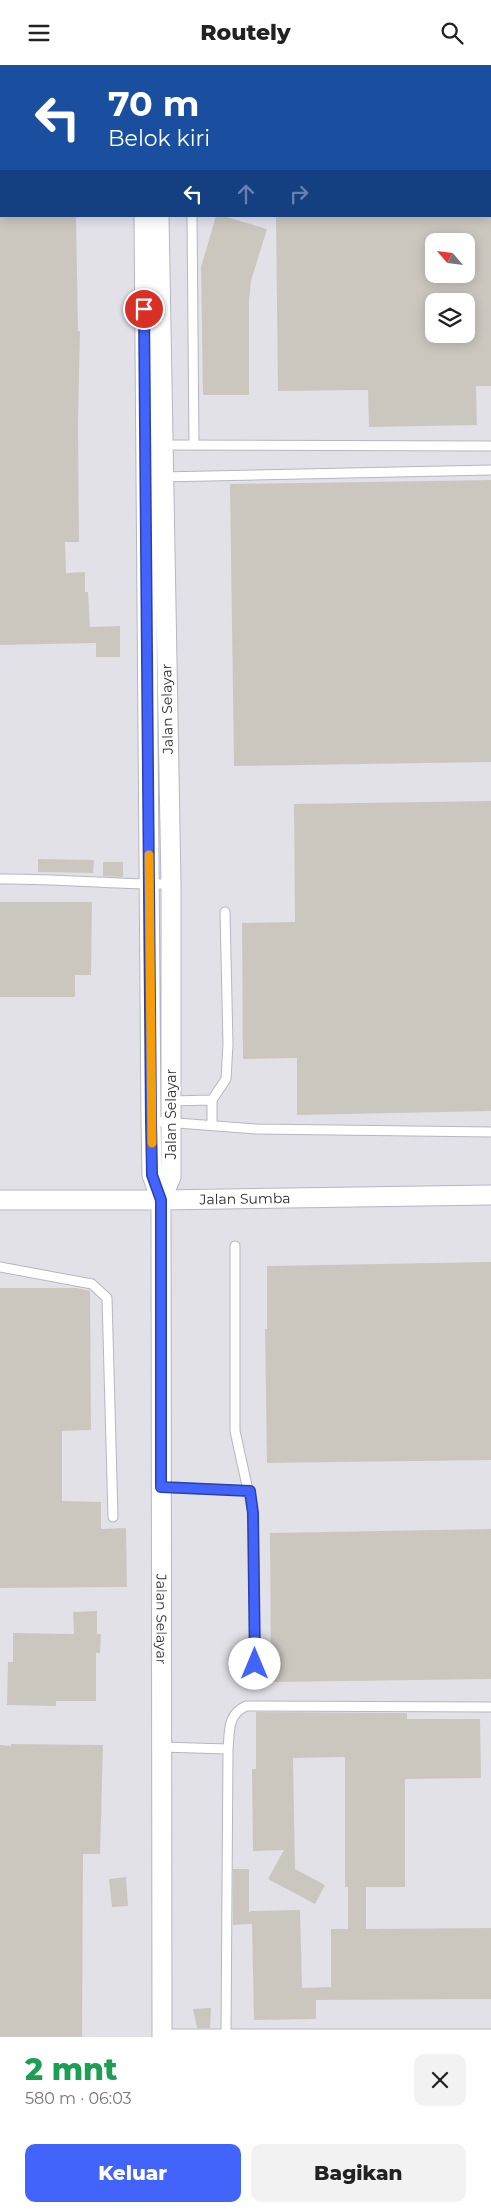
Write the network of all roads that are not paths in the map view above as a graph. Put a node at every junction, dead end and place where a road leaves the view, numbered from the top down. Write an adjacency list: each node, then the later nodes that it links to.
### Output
1 (144, 217): 4 (street, Jalan Selayar)
2 (159, 217): 4 (street, Jalan Selayar)
3 (192, 217): 6 (lane)
4 (153, 365): 5 (street, Jalan Selayar)
5 (154, 445): 6 (lane); 9 (street, Jalan Selayar)
6 (194, 445): 7 (lane)
7 (491, 446)
8 (491, 470): 9 (lane)
9 (154, 477): 10 (street, Jalan Selayar)
10 (156, 610): 11 (street, Jalan Selayar); 12 (street, Jalan Selayar)
11 (148, 764): 12 (street); 15 (street, Jalan Selayar)
12 (168, 765): 14 (street, Jalan Selayar)
13 (0, 879): 15 (lane)
14 (171, 884): 15 (lane); 18 (street, Jalan Selayar)
15 (149, 885): 19 (street, Jalan Selayar)
16 (225, 912): 17 (lane)
17 (212, 1100): 18 (lane); 20 (lane)
18 (170, 1101): 19 (street, Jalan Selayar)
19 (160, 1122): 20 (lane); 24 (street, Jalan Selayar)
20 (212, 1125): 21 (lane)
21 (491, 1131)
22 (491, 1195): 24 (street, Jalan Sumba)
23 (0, 1200): 24 (street, Jalan Sumba)
24 (161, 1200): 27 (street, Jalan Selayar)
25 (235, 1246): 28 (lane)
26 (0, 1267): 29 (lane)
27 (161, 1487): 28 (lane); 32 (street, Jalan Selayar)
28 (250, 1491): 30 (lane)
29 (113, 1517)
30 (255, 1664)
31 (491, 1707): 33 (lane)
32 (161, 1747): 33 (lane); 36 (street, Jalan Selayar)
33 (228, 1749): 34 (lane)
34 (226, 2033): 35 (lane); 36 (lane)
35 (491, 2034)
36 (162, 2036)

